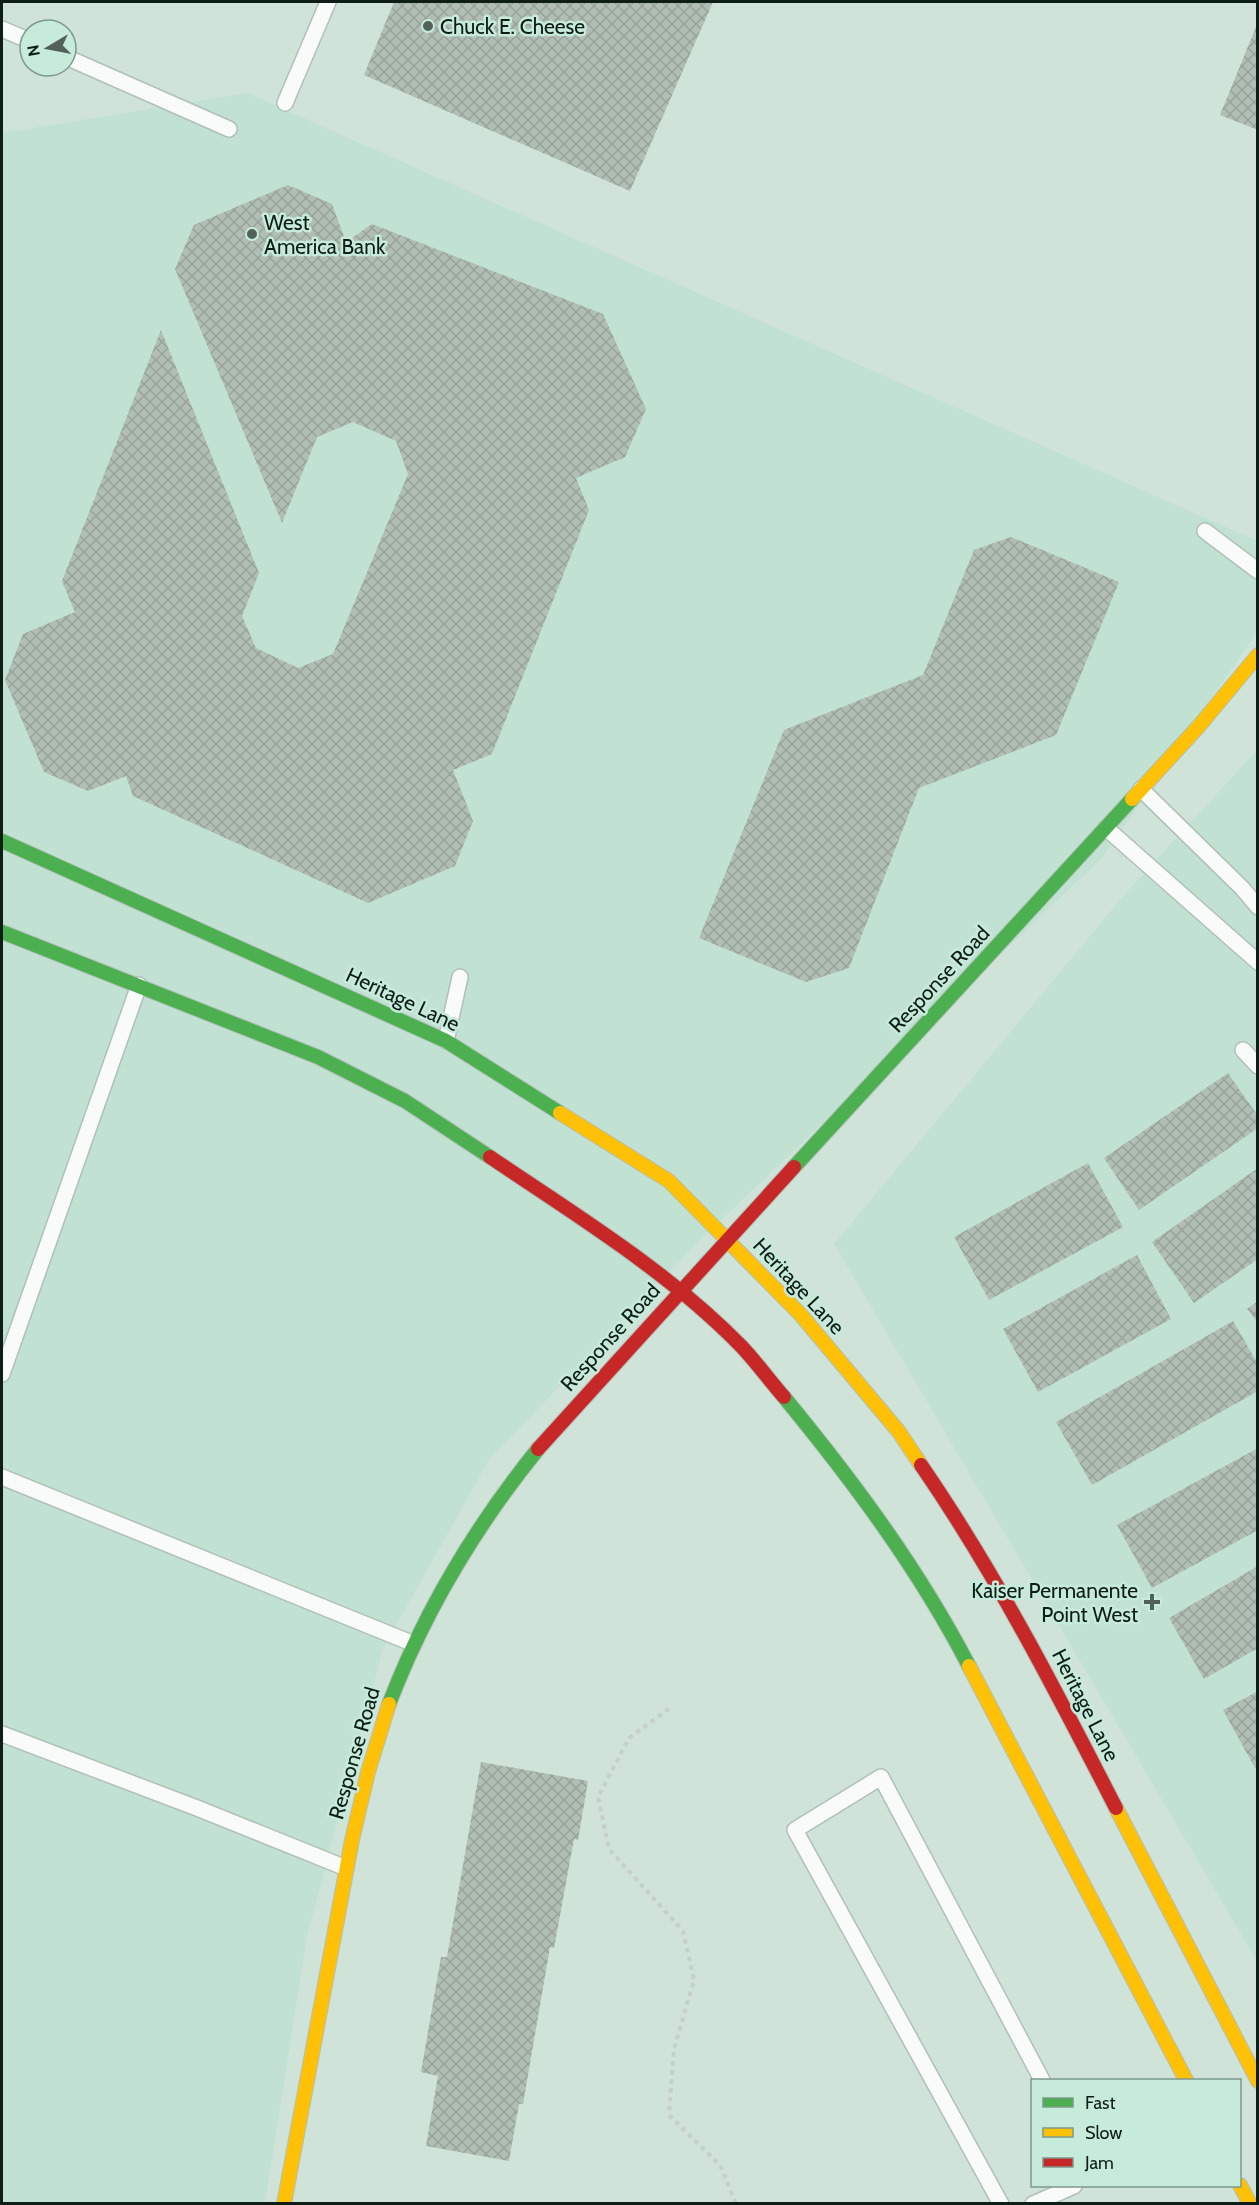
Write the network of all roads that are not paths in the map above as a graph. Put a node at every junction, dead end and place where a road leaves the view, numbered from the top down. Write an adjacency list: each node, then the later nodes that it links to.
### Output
1 (328, 2): 5 (lane)
2 (2, 29): 3 (lane)
3 (18, 36)
4 (78, 62): 6 (lane)
5 (285, 103)
6 (229, 129)
7 (1205, 531): 8 (lane)
8 (1257, 571)
9 (1257, 655): 10 (main road, Response Road)
10 (1141, 789): 11 (main road, Response Road); 13 (lane)
11 (1106, 828): 15 (lane); 21 (main road, Response Road)
12 (2, 841): 18 (main road, Heritage Lane)
13 (1257, 908)
14 (2, 932): 17 (main road)
15 (1257, 962)
16 (460, 977): 18 (lane)
17 (139, 985): 22 (main road); 23 (lane)
18 (447, 1041): 21 (main road, Heritage Lane)
19 (1243, 1050): 20 (lane)
20 (1257, 1066)
21 (726, 1241): 22 (main road, Response Road); 30 (main road, Heritage Lane)
22 (680, 1290): 25 (main road, Response Road); 29 (main road)
23 (2, 1374)
24 (2, 1477): 25 (lane)
25 (414, 1644): 27 (main road, Response Road)
26 (2, 1734): 27 (lane)
27 (346, 1868): 33 (main road, Response Road)
28 (1041, 2079): 34 (lane)
29 (1185, 2079)
30 (1257, 2081)
31 (1072, 2187): 35 (lane)
32 (1240, 2187): 36 (main road)
33 (284, 2204)
34 (1001, 2204)
35 (1033, 2204)
36 (1250, 2204)

